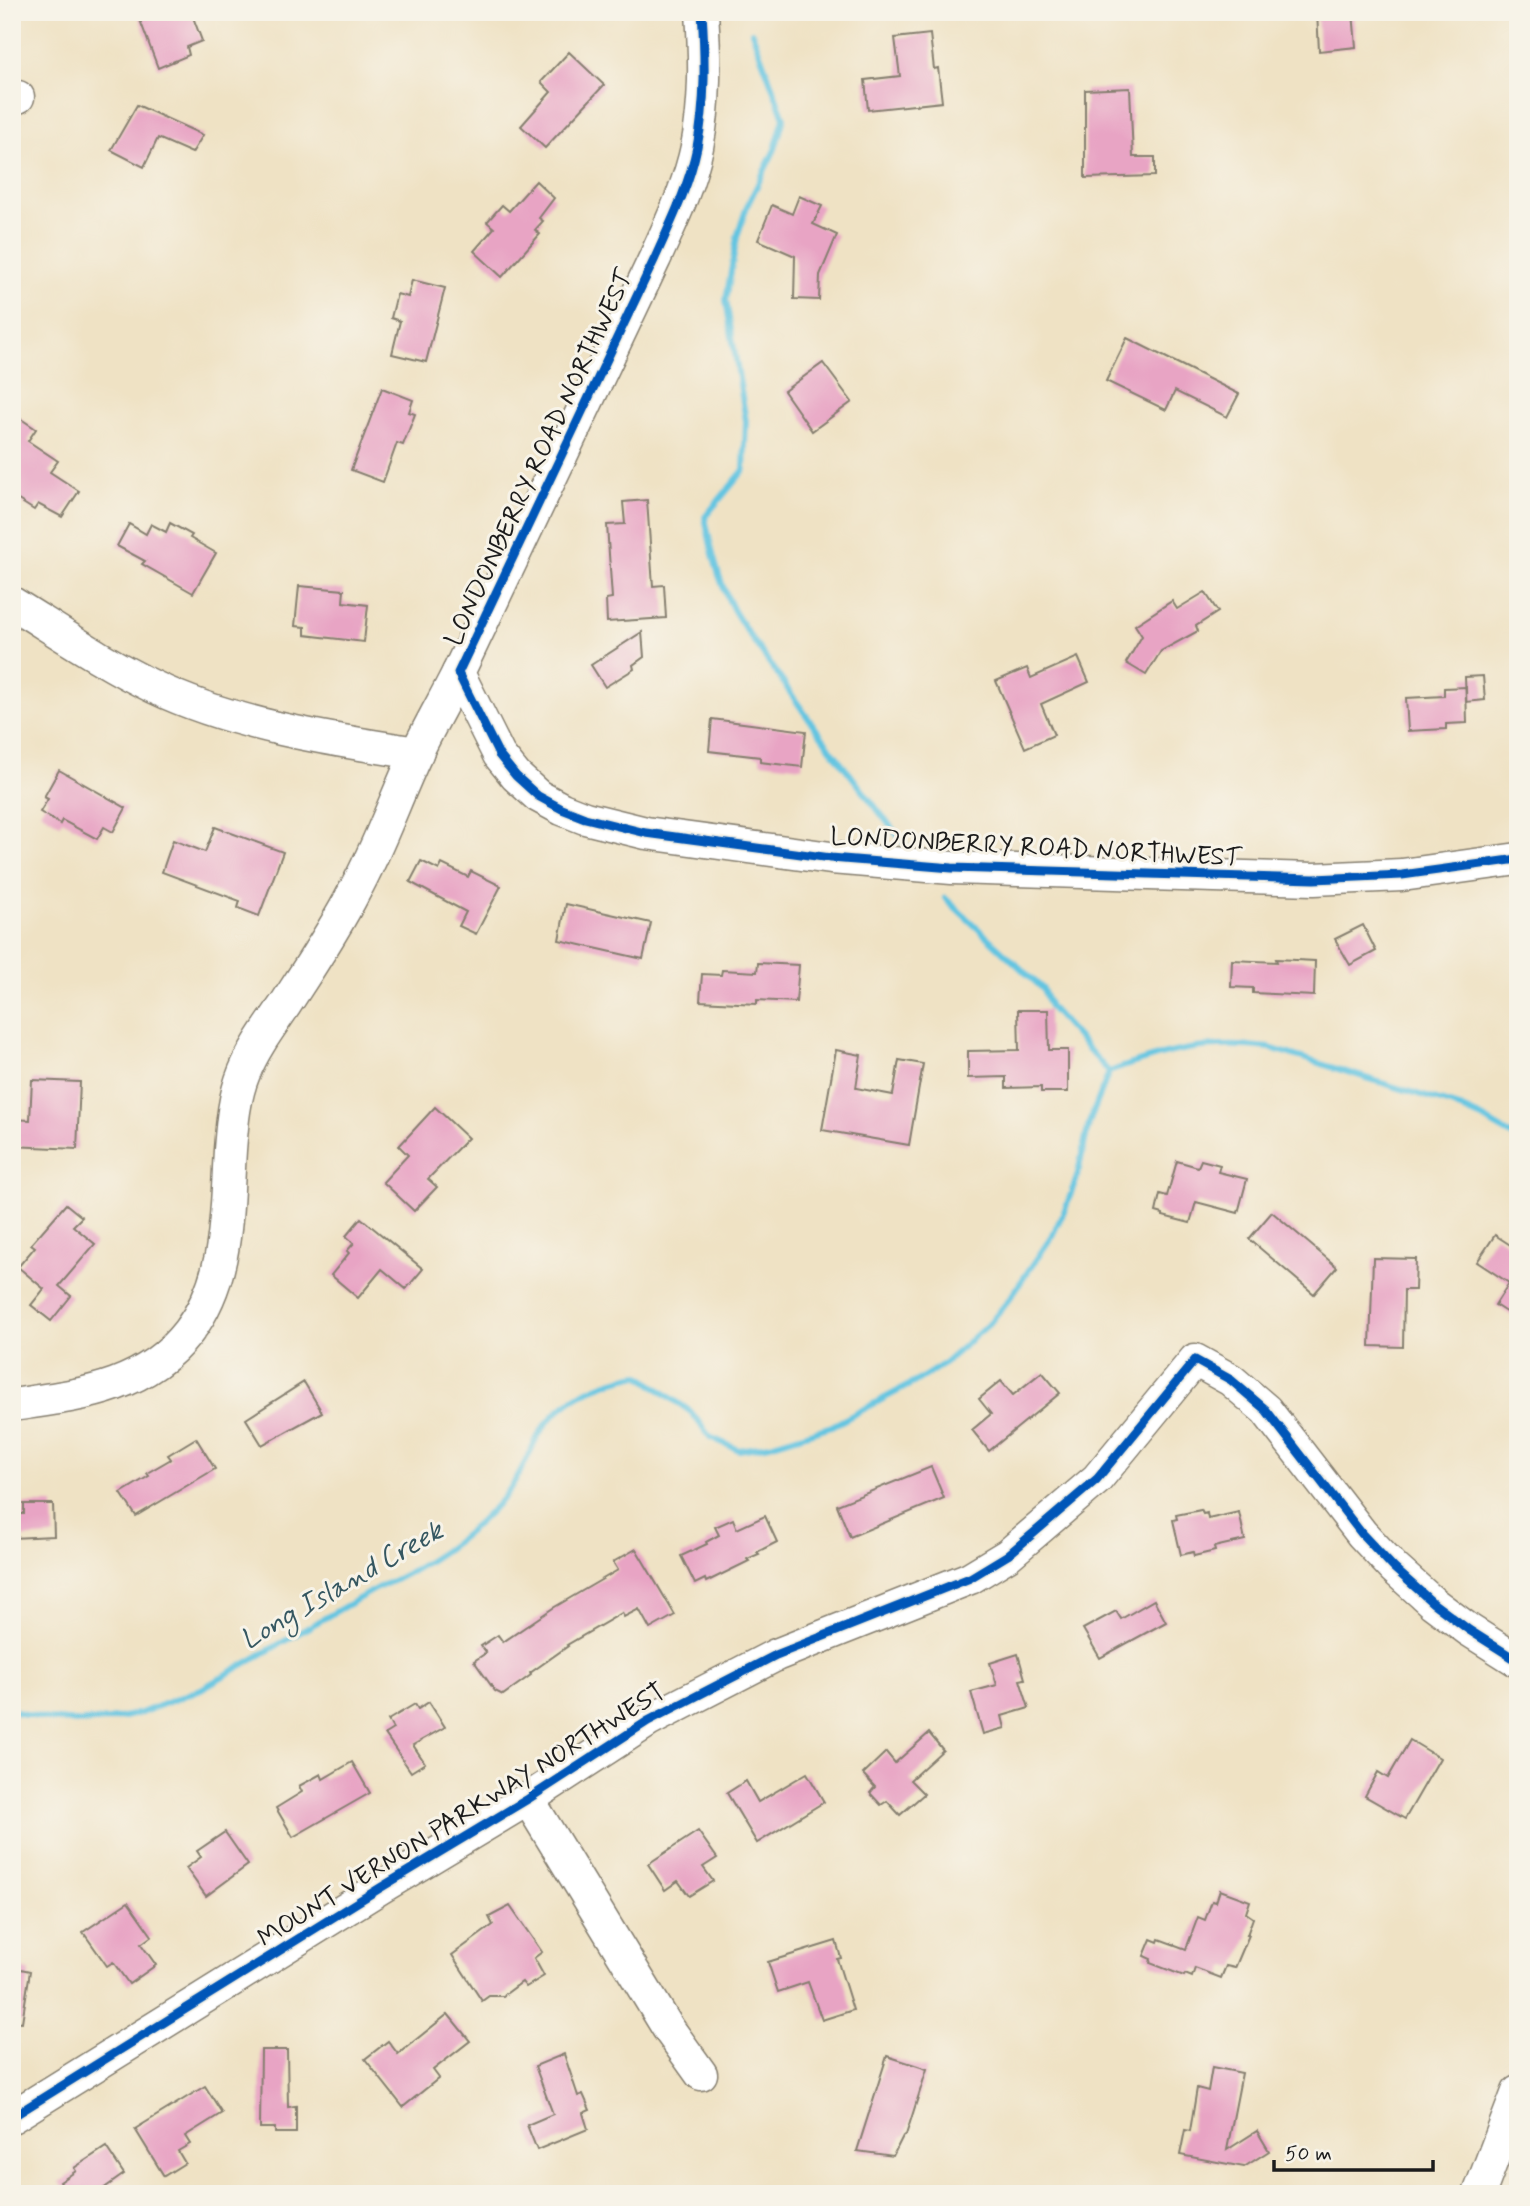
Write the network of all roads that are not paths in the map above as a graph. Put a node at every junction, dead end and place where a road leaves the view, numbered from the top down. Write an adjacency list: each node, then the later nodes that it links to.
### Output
1 (702, 12): 3 (street, LONDONBERRY ROAD NORTHWEST)
2 (12, 603): 4 (street)
3 (458, 673): 4 (street); 5 (street, LONDONBERRY ROAD NORTHWEST)
4 (417, 753): 6 (street)
5 (1518, 859)
6 (12, 1405)
7 (1518, 1661): 8 (street, MOUNT VERNON PARKWAY NORTHWEST)
8 (528, 1799): 9 (street); 11 (street, MOUNT VERNON PARKWAY NORTHWEST)
9 (701, 2074)
10 (1518, 2092): 12 (street)
11 (12, 2116)
12 (1479, 2194)

